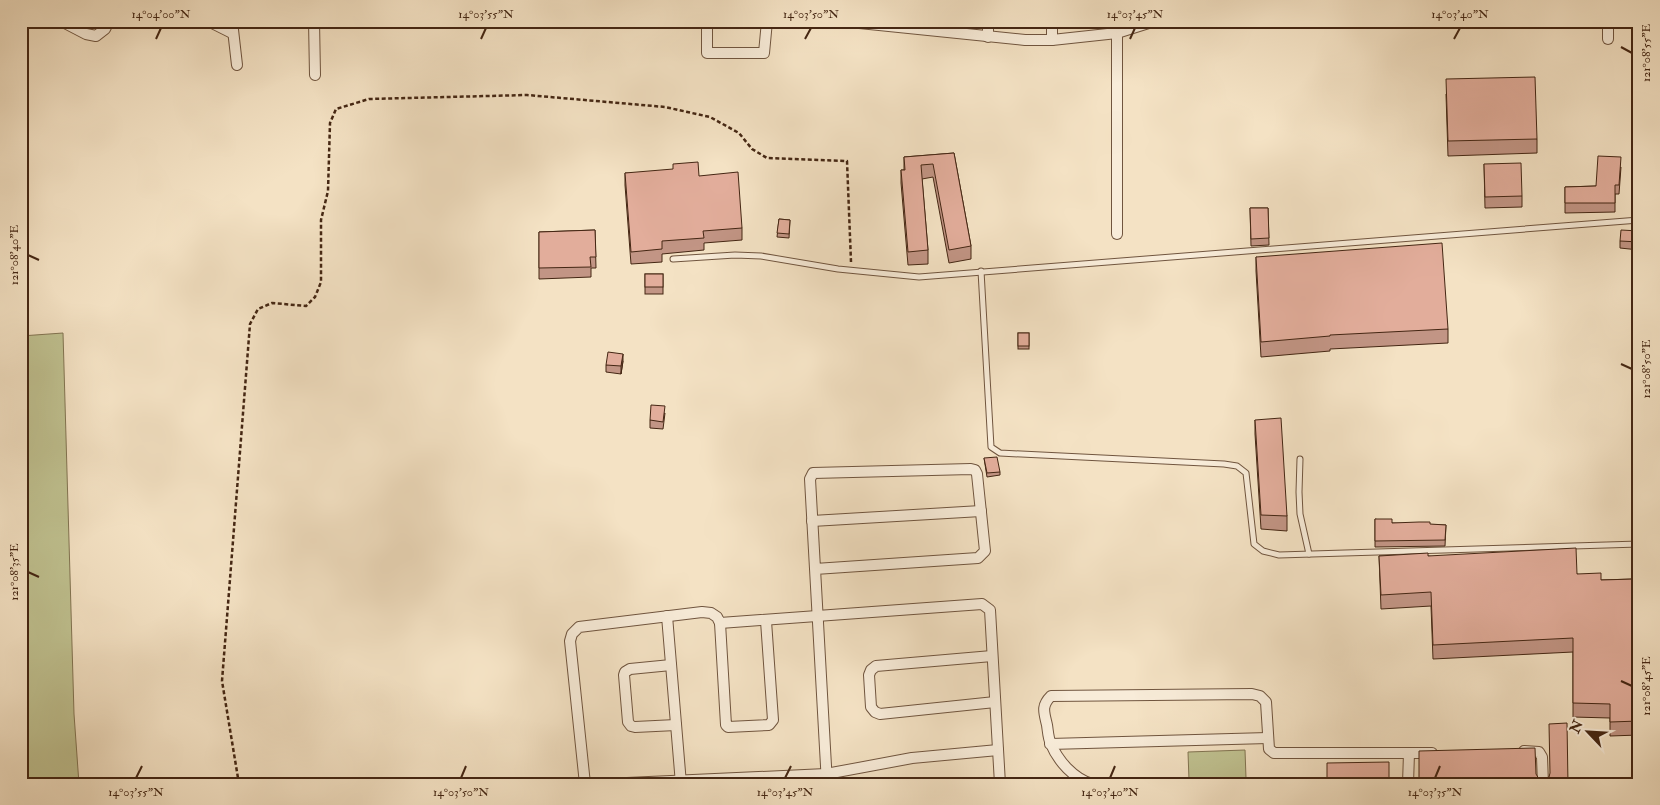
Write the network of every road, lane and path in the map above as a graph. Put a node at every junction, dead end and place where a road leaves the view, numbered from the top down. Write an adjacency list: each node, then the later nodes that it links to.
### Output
1 (61, 21): 2 (street)
2 (109, 21)
3 (208, 21): 14 (street)
4 (232, 21): 14 (street)
5 (314, 21): 20 (street)
6 (707, 21): 7 (street)
7 (767, 21)
8 (840, 21): 16 (street)
9 (988, 21): 16 (street)
10 (1052, 21): 18 (street)
11 (1117, 21): 15 (street)
12 (1156, 21): 15 (street)
13 (1608, 21): 17 (street)
14 (232, 33): 19 (street)
15 (1117, 33): 18 (street); 22 (street)
16 (988, 37): 18 (street)
17 (1608, 39)
18 (1052, 40)
19 (237, 65)
20 (315, 75)
21 (1639, 220): 25 (lane)
22 (1117, 234)
23 (673, 259): 24 (lane)
24 (852, 271): 25 (lane); 49 (path)
25 (981, 271): 30 (lane)
26 (1300, 459): 30 (lane)
27 (981, 511): 28 (street); 28 (street); 31 (street)
28 (812, 521): 31 (street)
29 (1639, 544): 30 (lane)
30 (1309, 554)
31 (815, 569): 33 (street)
32 (667, 616): 35 (street); 37 (street); 50 (street)
33 (817, 617): 34 (street); 36 (street); 46 (street)
34 (766, 620): 35 (street); 35 (street)
35 (720, 623)
36 (992, 656): 38 (street); 38 (street)
37 (671, 665): 39 (street); 39 (street)
38 (995, 702): 42 (street)
39 (676, 726): 47 (street)
40 (1268, 738): 41 (street); 41 (street); 44 (street)
41 (1050, 744): 48 (street)
42 (998, 750): 46 (street); 52 (street)
43 (1516, 751): 54 (street)
44 (1409, 753): 45 (street); 53 (street)
45 (1438, 753)
46 (826, 779): 47 (street)
47 (681, 782): 51 (street)
48 (1086, 783)
49 (239, 784)
50 (584, 784)
51 (605, 784)
52 (1000, 784)
53 (1408, 784)
54 (1543, 784)

